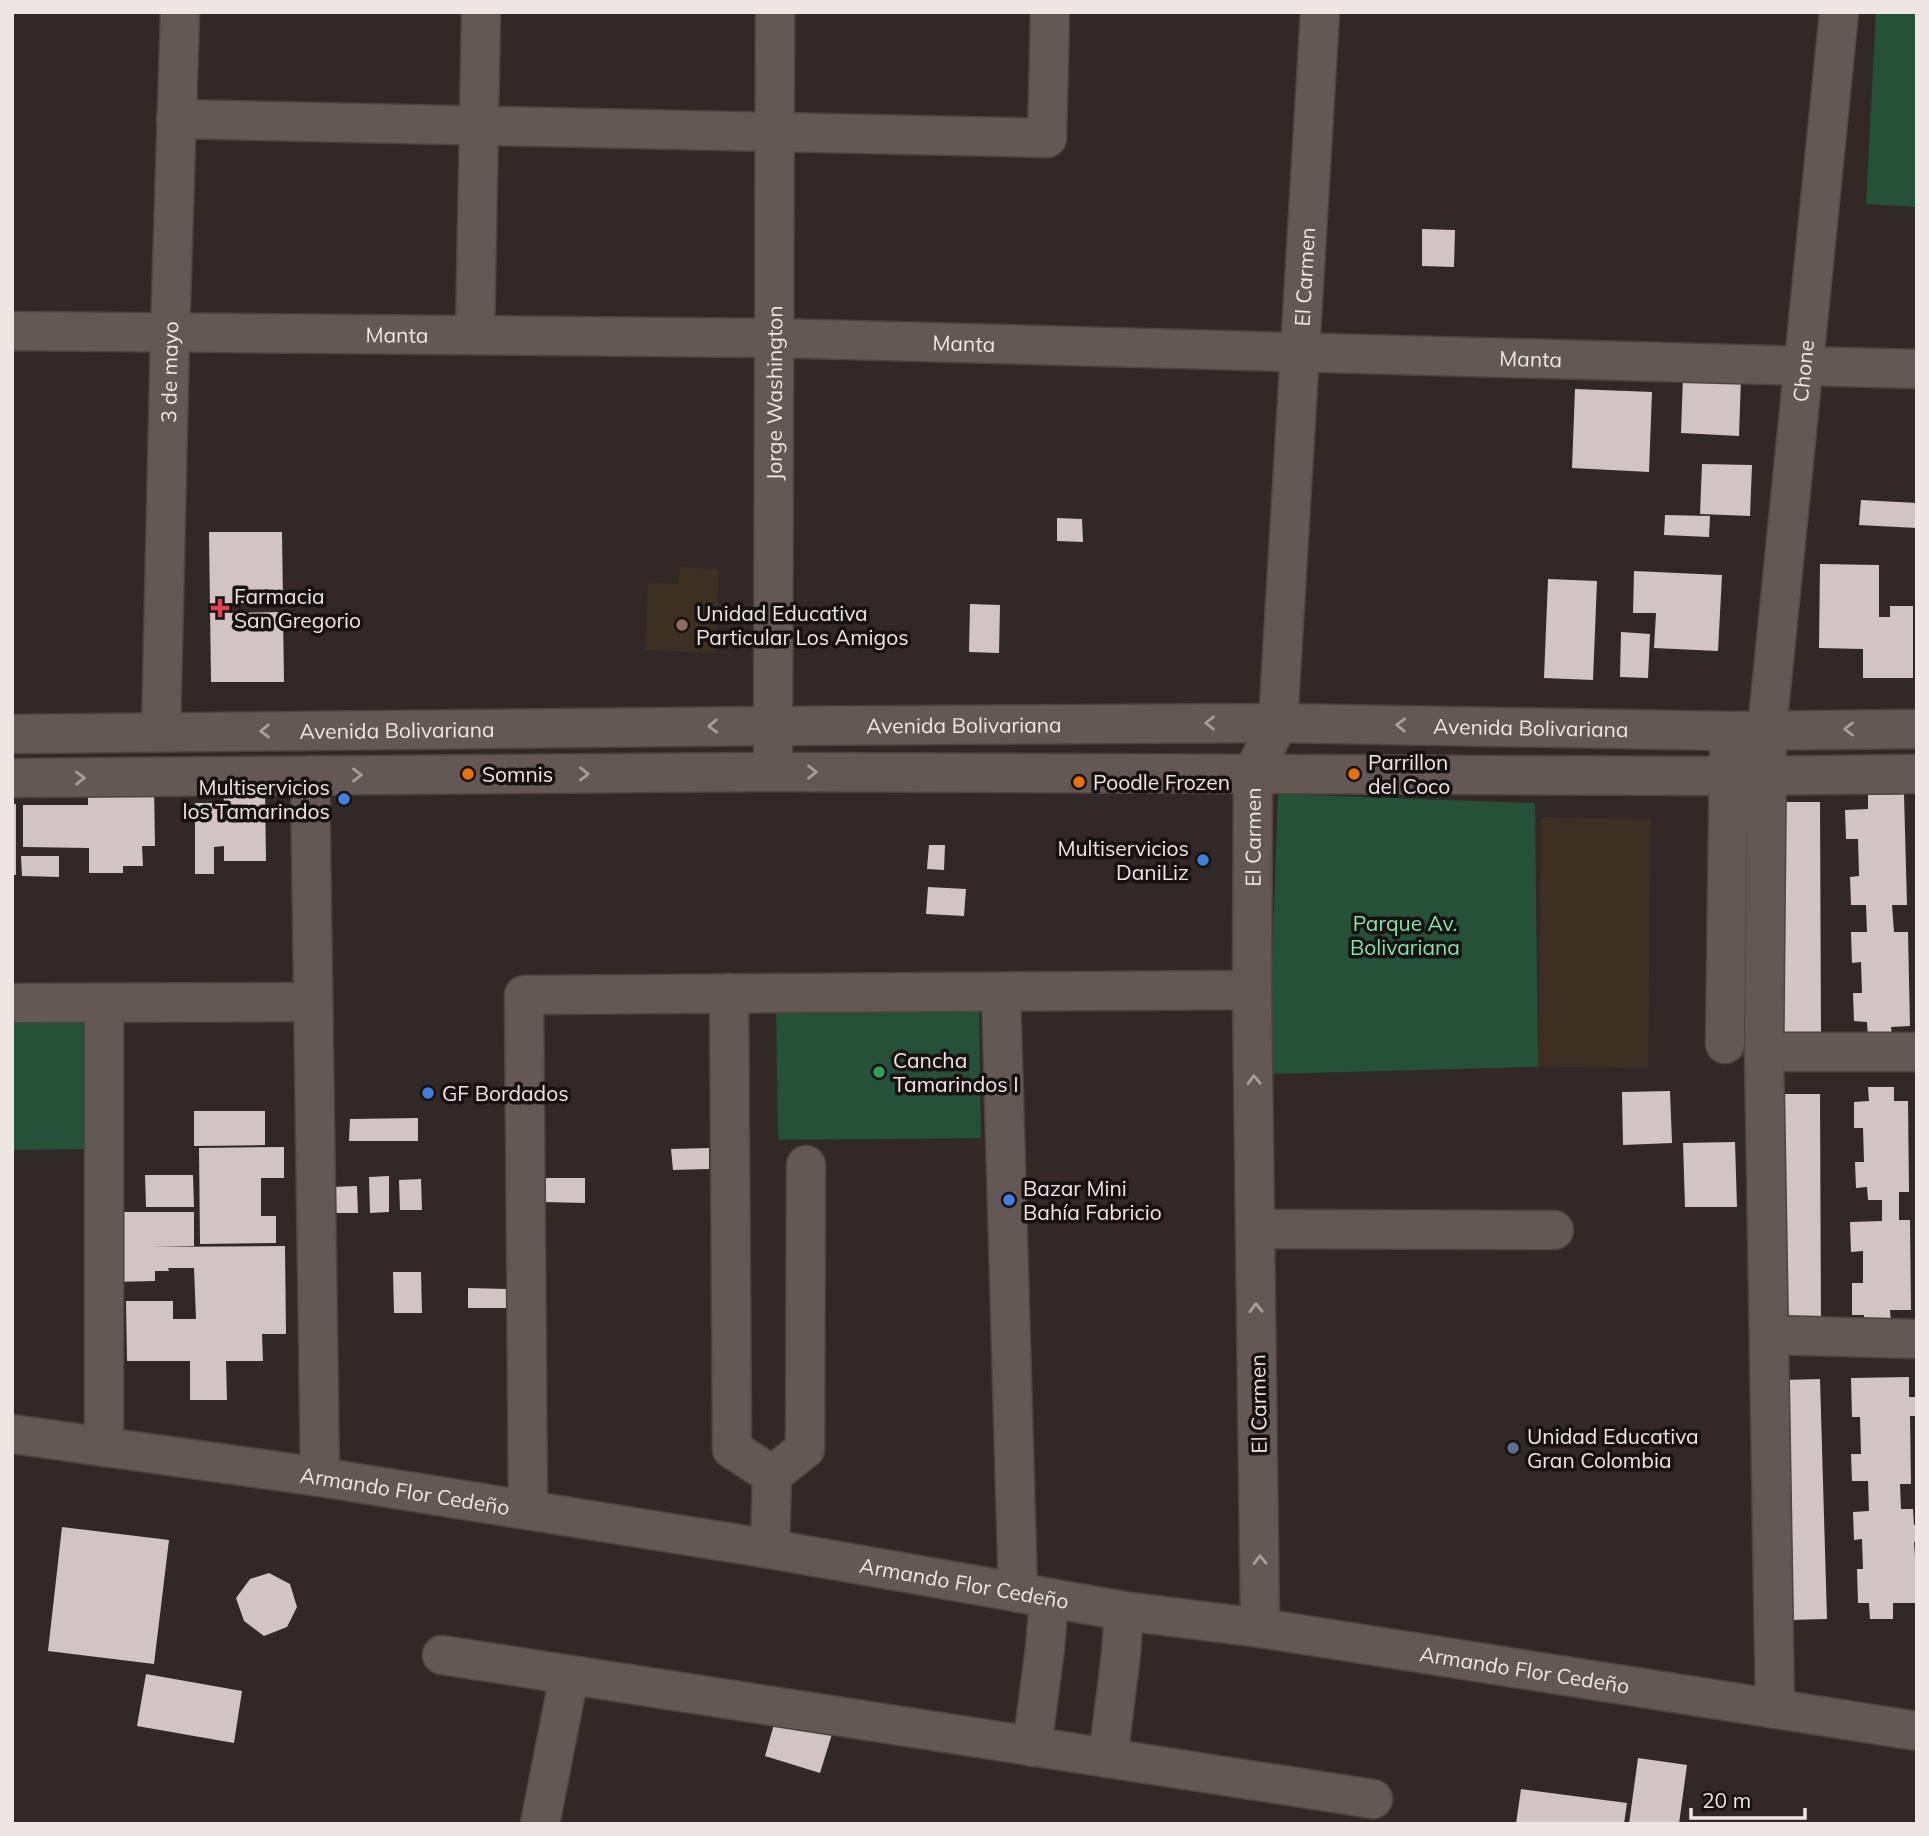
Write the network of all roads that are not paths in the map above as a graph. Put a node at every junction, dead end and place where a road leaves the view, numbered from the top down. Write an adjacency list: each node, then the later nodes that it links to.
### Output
1 (180, 12): 7 (street, 3 de mayo)
2 (481, 12): 8 (street)
3 (775, 12): 9 (street, Jorge Washington)
4 (1049, 12): 9 (street)
5 (1320, 12): 14 (street, El Carmen)
6 (1839, 12): 15 (street, Chone)
7 (176, 119): 8 (street); 11 (street, 3 de mayo)
8 (480, 126): 9 (street); 12 (street)
9 (775, 132): 13 (street, Jorge Washington)
10 (12, 331): 11 (street, Manta)
11 (170, 334): 12 (street, Manta); 22 (street, 3 de mayo)
12 (475, 335): 13 (street, Manta)
13 (774, 338): 14 (street, Manta); 18 (street, Jorge Washington)
14 (1300, 352): 15 (street, Manta); 17 (street, El Carmen)
15 (1803, 365): 16 (street, Manta); 20 (street, Chone)
16 (1917, 369)
17 (1278, 723): 18 (street, Avenida Bolivariana, one-way to 18); 21 (street, Avenida Bolivariana, one-way to 17); 25 (street, El Carmen)
18 (773, 726): 22 (street, Avenida Bolivariana, one-way to 22); 24 (street, Jorge Washington)
19 (1917, 729): 20 (street, Avenida Bolivariana, one-way to 20)
20 (1767, 730): 21 (street, Avenida Bolivariana); 28 (street, Chone)
21 (1729, 731): 29 (street)
22 (161, 732): 23 (street, Avenida Bolivariana)
23 (12, 734)
24 (773, 772): 25 (street, Avenida Bolivariana, one-way to 25); 27 (street, Avenida Bolivariana, one-way to 24)
25 (1253, 773): 29 (street, Avenida Bolivariana); 31 (street, El Carmen)
26 (1917, 774): 28 (street, Avenida Bolivariana)
27 (310, 775): 30 (street, Avenida Bolivariana, one-way to 27); 34 (street)
28 (1766, 775): 29 (street, Avenida Bolivariana); 38 (street, Chone)
29 (1728, 776): 37 (street)
30 (12, 778)
31 (1252, 990): 32 (street); 41 (street, El Carmen, one-way to 31)
32 (1001, 992): 33 (street); 51 (street)
33 (729, 993): 47 (street); 49 (street)
34 (313, 1002): 36 (street); 48 (street)
35 (12, 1003): 36 (street)
36 (104, 1003): 46 (street)
37 (1725, 1044)
38 (1764, 1052): 39 (street); 43 (street, Chone)
39 (1917, 1052)
40 (806, 1165): 47 (street)
41 (1255, 1230): 42 (street); 53 (street, El Carmen, one-way to 41)
42 (1554, 1230)
43 (1769, 1335): 44 (street); 56 (street, Chone)
44 (1917, 1339)
45 (12, 1434): 46 (street, Armando Flor Cedeño)
46 (104, 1447): 48 (street, Armando Flor Cedeño)
47 (772, 1475): 50 (street)
48 (320, 1477): 49 (street, Armando Flor Cedeño)
49 (528, 1510): 50 (street, Armando Flor Cedeño)
50 (770, 1549): 51 (street, Armando Flor Cedeño)
51 (1034, 1596): 52 (street, Armando Flor Cedeño); 58 (street)
52 (1124, 1611): 53 (street, Armando Flor Cedeño); 59 (street)
53 (1260, 1628): 56 (street, Armando Flor Cedeño)
54 (442, 1655): 55 (street)
55 (569, 1676): 58 (street); 61 (street)
56 (1775, 1709): 57 (street, Armando Flor Cedeño)
57 (1917, 1731)
58 (1032, 1747): 59 (street)
59 (1108, 1758): 60 (street)
60 (1373, 1799)
61 (540, 1824)

